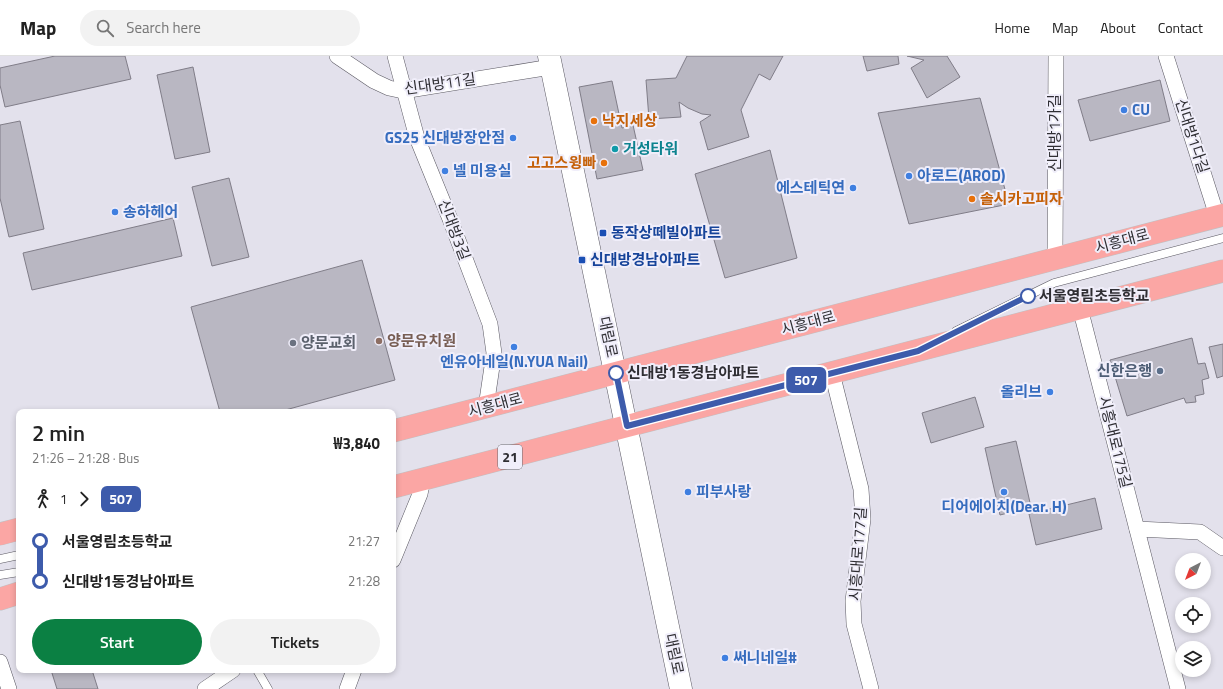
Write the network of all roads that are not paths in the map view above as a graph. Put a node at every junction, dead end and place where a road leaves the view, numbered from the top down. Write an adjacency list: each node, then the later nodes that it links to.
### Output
1 (338, 56): 6 (street, 신대방11길)
2 (395, 56): 6 (street, 신대방3길)
3 (1056, 56): 9 (street, 신대방1가길)
4 (1166, 56): 7 (street, 신대방1다길)
5 (550, 62): 6 (street, 신대방11길); 13 (main road, 대림로)
6 (403, 91): 15 (street, 신대방3길)
7 (1220, 215): 9 (main road, 시흥대로)
8 (1223, 238): 12 (lane)
9 (1055, 259): 13 (main road, 시흥대로)
10 (1223, 271): 11 (main road, 21)
11 (1080, 308): 12 (main road, 21); 22 (street, 시흥대로175길)
12 (918, 351): 14 (main road, 21)
13 (616, 373): 15 (main road, 시흥대로); 17 (main road, 대림로)
14 (832, 373): 17 (main road, 21); 42 (street, 시흥대로177길)
15 (486, 407): 16 (main road, 시흥대로)
16 (441, 419): 18 (main road, 시흥대로); 19 (lane)
17 (627, 426): 20 (main road, 21); 41 (main road, 대림로)
18 (396, 431)
19 (396, 437)
20 (423, 479): 21 (main road, 21); 26 (street)
21 (396, 486)
22 (1137, 529): 25 (street); 43 (street, 시흥대로175길)
23 (16, 530): 24 (main road)
24 (0, 534)
25 (1223, 548)
26 (396, 553)
27 (16, 556): 28 (lane)
28 (0, 559)
29 (16, 572): 30 (lane)
30 (0, 575)
31 (16, 594): 32 (main road)
32 (0, 599)
33 (0, 662): 37 (street)
34 (229, 673): 38 (street)
35 (259, 673): 39 (lane)
36 (353, 673): 40 (street)
37 (9, 689)
38 (205, 689)
39 (268, 689)
40 (347, 689)
41 (681, 689)
42 (871, 689)
43 (1178, 689)

